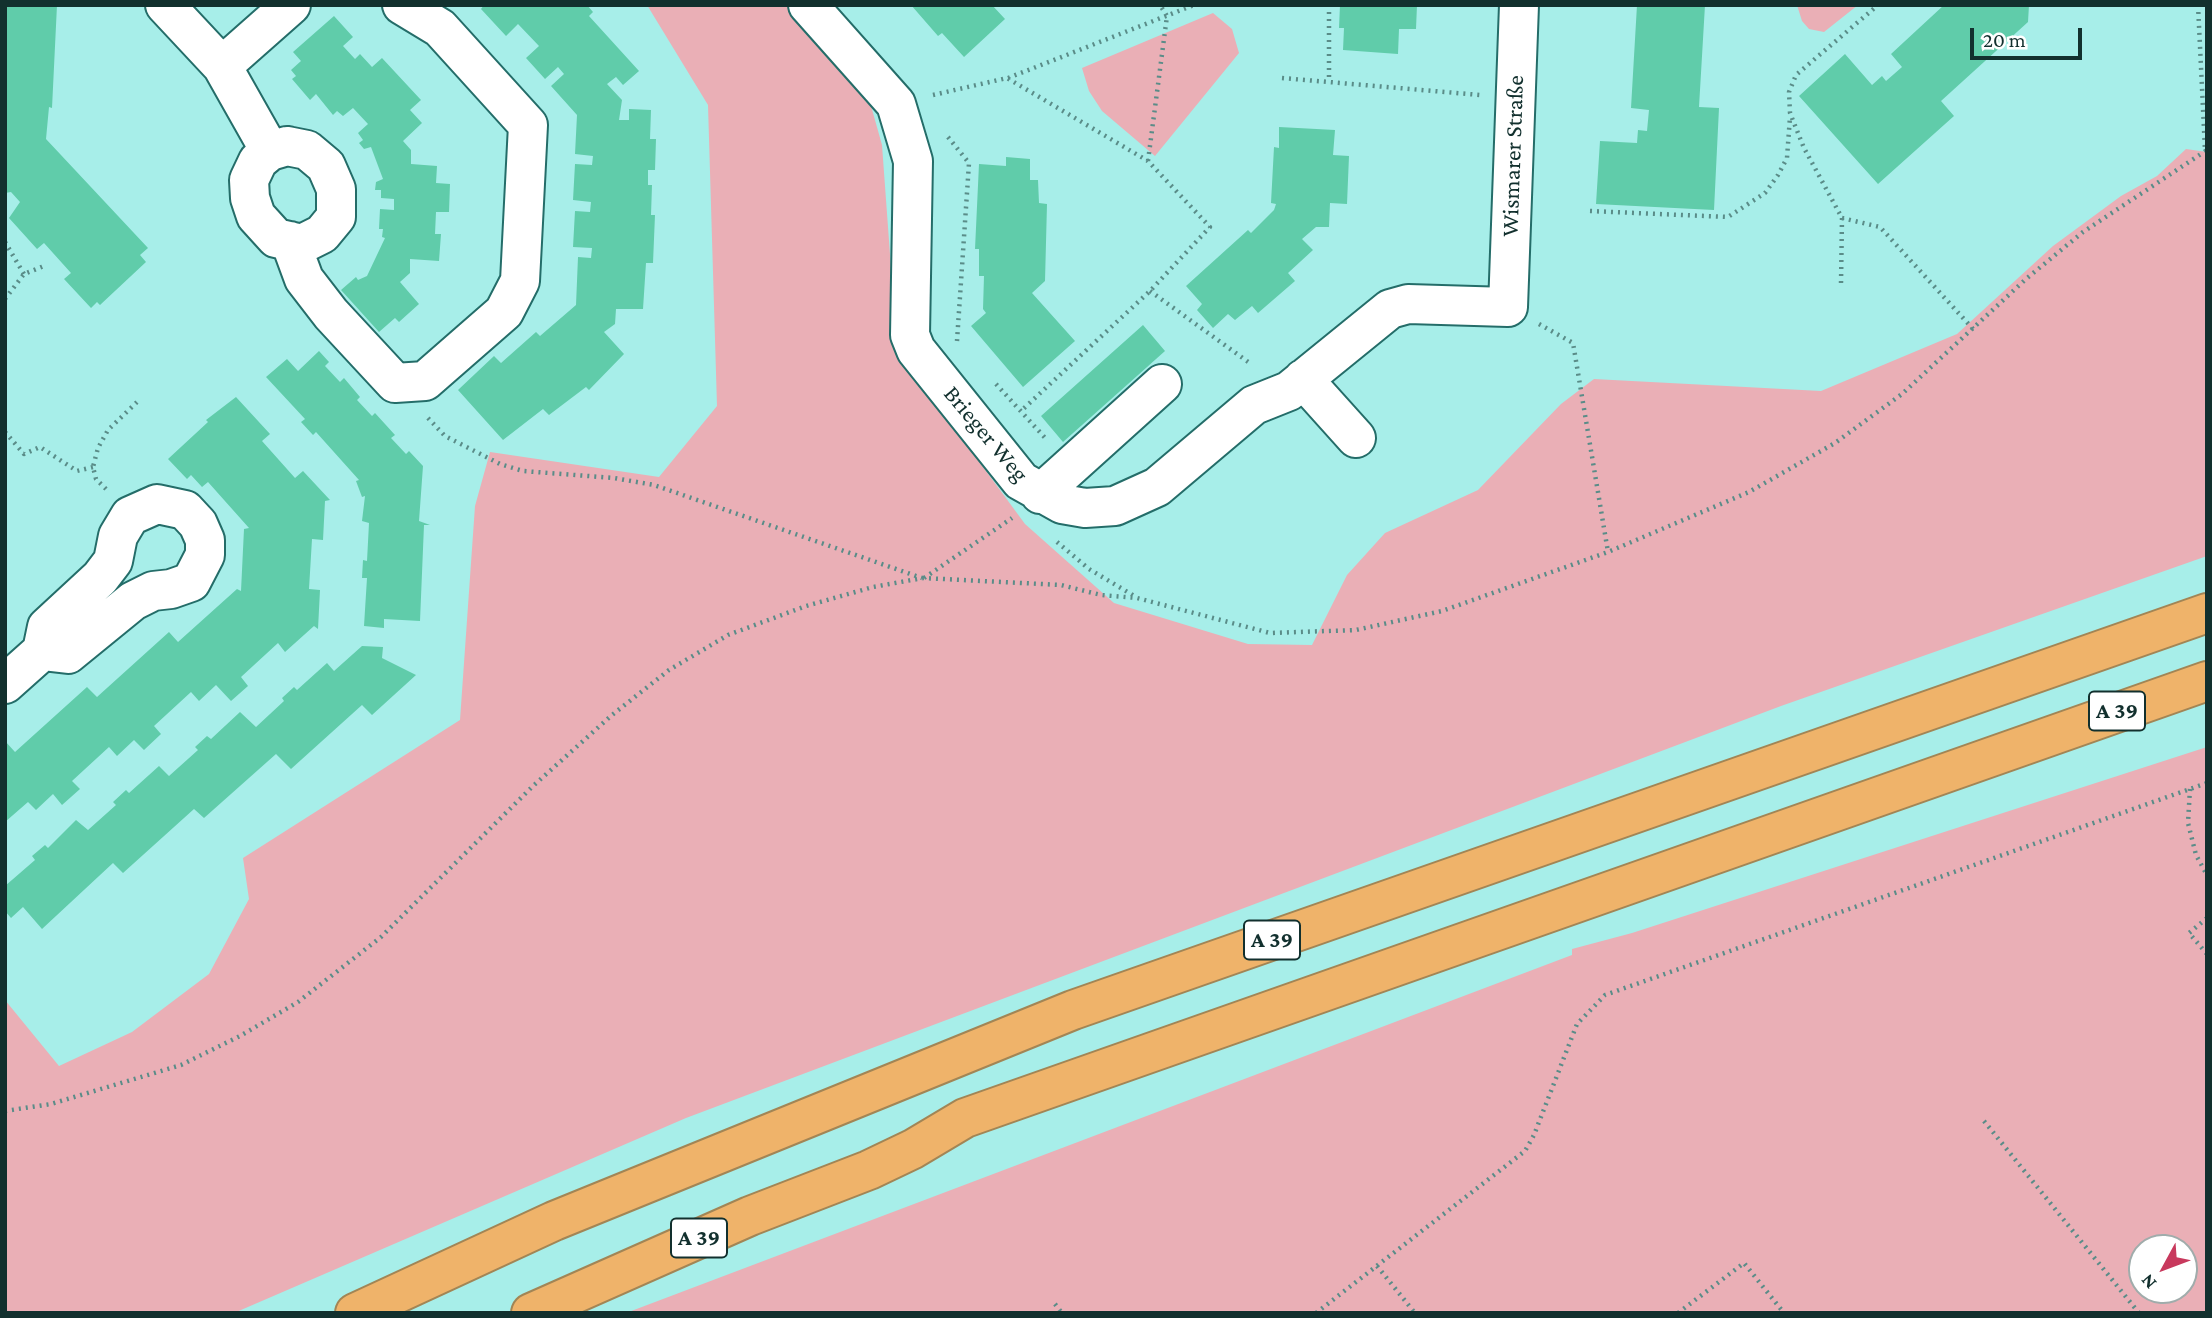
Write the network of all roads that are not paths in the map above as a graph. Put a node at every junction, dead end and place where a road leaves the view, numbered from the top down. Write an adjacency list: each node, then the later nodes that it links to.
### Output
1 (165, 5): 6 (street)
2 (291, 5): 6 (street)
3 (402, 5): 8 (street)
4 (808, 5): 13 (street, Brieger Weg)
5 (1519, 5): 9 (street, Wismarer Straße)
6 (222, 66): 7 (street)
7 (271, 151): 8 (street); 8 (street)
8 (290, 241)
9 (1508, 307): 11 (street, Brieger Weg)
10 (1162, 384): 13 (street)
11 (1296, 385): 12 (street); 13 (street, Brieger Weg)
12 (1356, 438)
13 (1040, 494)
14 (2207, 613): 18 (highway, A 39)
15 (42, 651): 15 (street); 17 (street)
16 (2207, 681): 19 (highway, A 39)
17 (5, 684)
18 (355, 1313)
19 (531, 1313)

